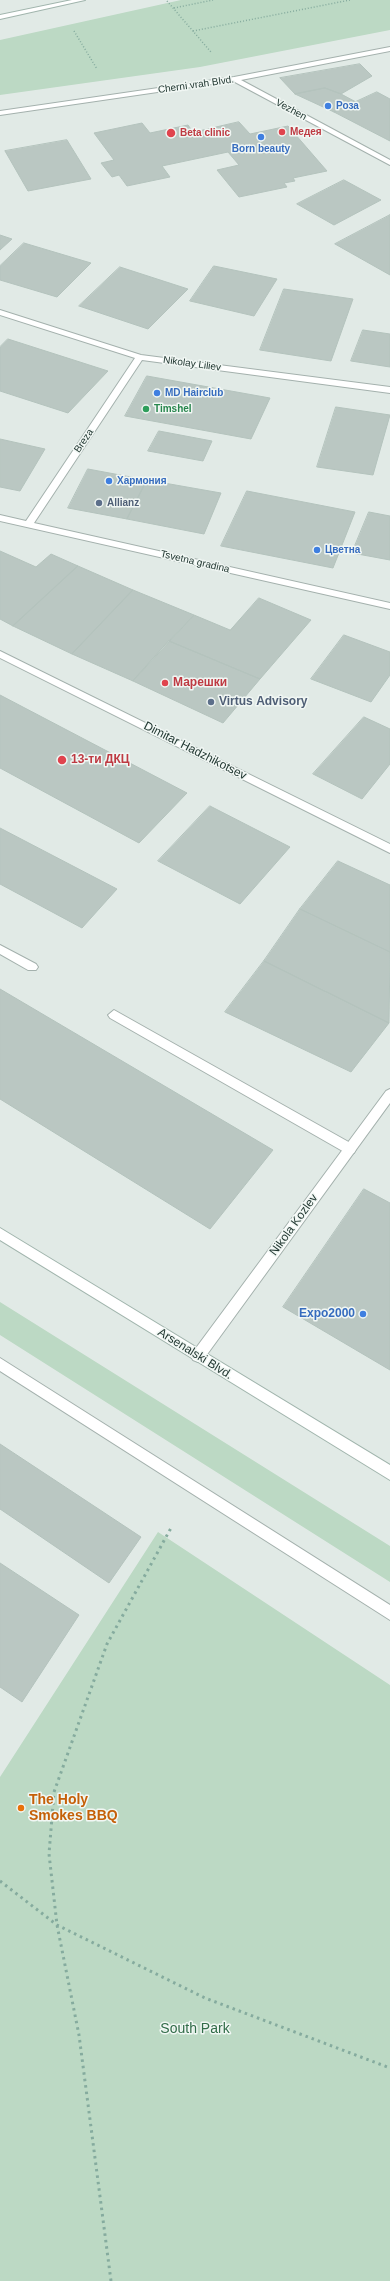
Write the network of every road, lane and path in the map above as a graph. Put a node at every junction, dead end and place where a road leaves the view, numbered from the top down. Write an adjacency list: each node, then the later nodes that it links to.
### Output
1 (82, 0): 6 (street)
2 (213, 0): 5 (path)
3 (350, 0): 8 (path)
4 (167, 1): 5 (path)
5 (173, 8): 8 (path)
6 (0, 17)
7 (72, 29): 11 (path)
8 (193, 31): 10 (path)
9 (390, 49): 10 (street, Cherni vrah Blvd.)
10 (234, 80): 11 (street, Cherni vrah Blvd.); 13 (street, Vezhen)
11 (115, 97): 12 (street, Cherni vrah Blvd.)
12 (0, 113)
13 (390, 163)
14 (0, 312): 15 (street, Nikolay Liliev)
15 (140, 357): 16 (street, Nikolay Liliev); 18 (street, Breza)
16 (390, 390)
17 (0, 518): 18 (street, Tsvetna gradina)
18 (28, 525): 19 (street, Tsvetna gradina)
19 (390, 606)
20 (0, 654): 21 (street, Dimitar Hadzhikotsev)
21 (390, 849)
22 (0, 949): 23 (street)
23 (32, 967)
24 (114, 1015): 26 (street)
25 (390, 1094): 26 (street, Nikola Kozlev)
26 (350, 1148): 28 (street, Nikola Kozlev)
27 (0, 1233): 28 (street, Arsenalski Blvd.)
28 (198, 1356): 30 (street, Arsenalski Blvd.)
29 (0, 1364): 32 (street)
30 (390, 1473)
31 (171, 1528): 34 (path)
32 (390, 1613)
33 (0, 1881): 34 (path)
34 (56, 1925): 35 (path); 36 (path)
35 (390, 2068)
36 (111, 2281)

